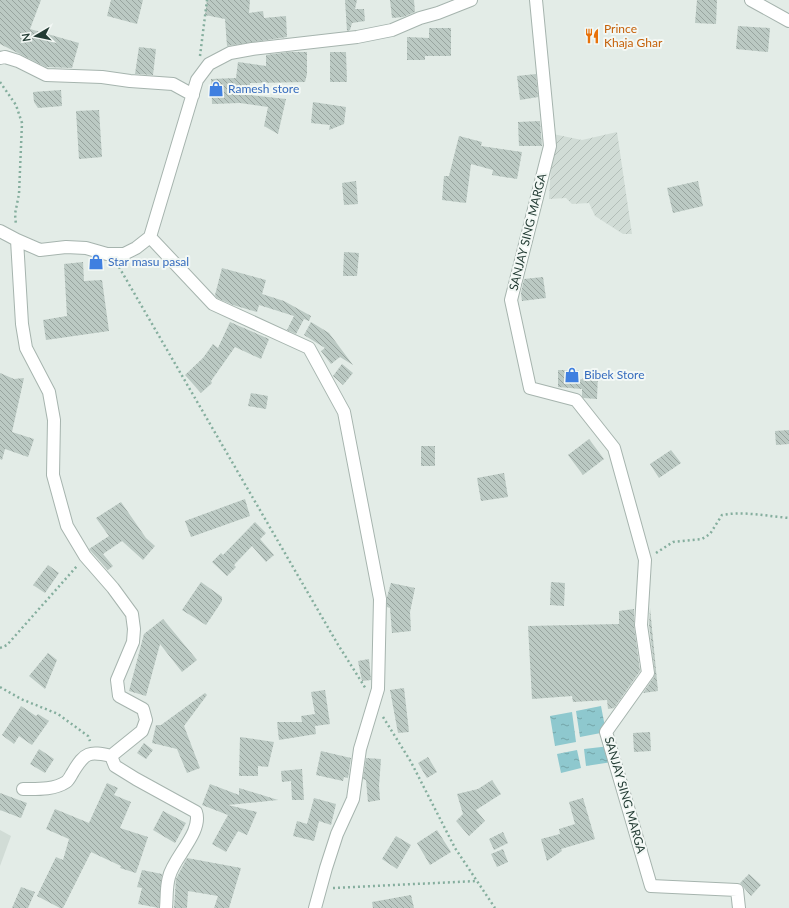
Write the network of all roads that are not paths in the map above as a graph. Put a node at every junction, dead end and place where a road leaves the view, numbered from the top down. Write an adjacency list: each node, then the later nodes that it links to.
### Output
1 (471, 0): 6 (street)
2 (536, 0): 14 (street, SANJAY SING MARGA)
3 (751, 0): 4 (street)
4 (789, 21)
5 (0, 58): 6 (street)
6 (193, 95): 8 (street)
7 (0, 231): 9 (street)
8 (150, 237): 9 (street); 13 (street)
9 (17, 240): 10 (street)
10 (111, 756): 11 (street); 12 (street)
11 (23, 789)
12 (166, 908)
13 (315, 908)
14 (739, 908)

